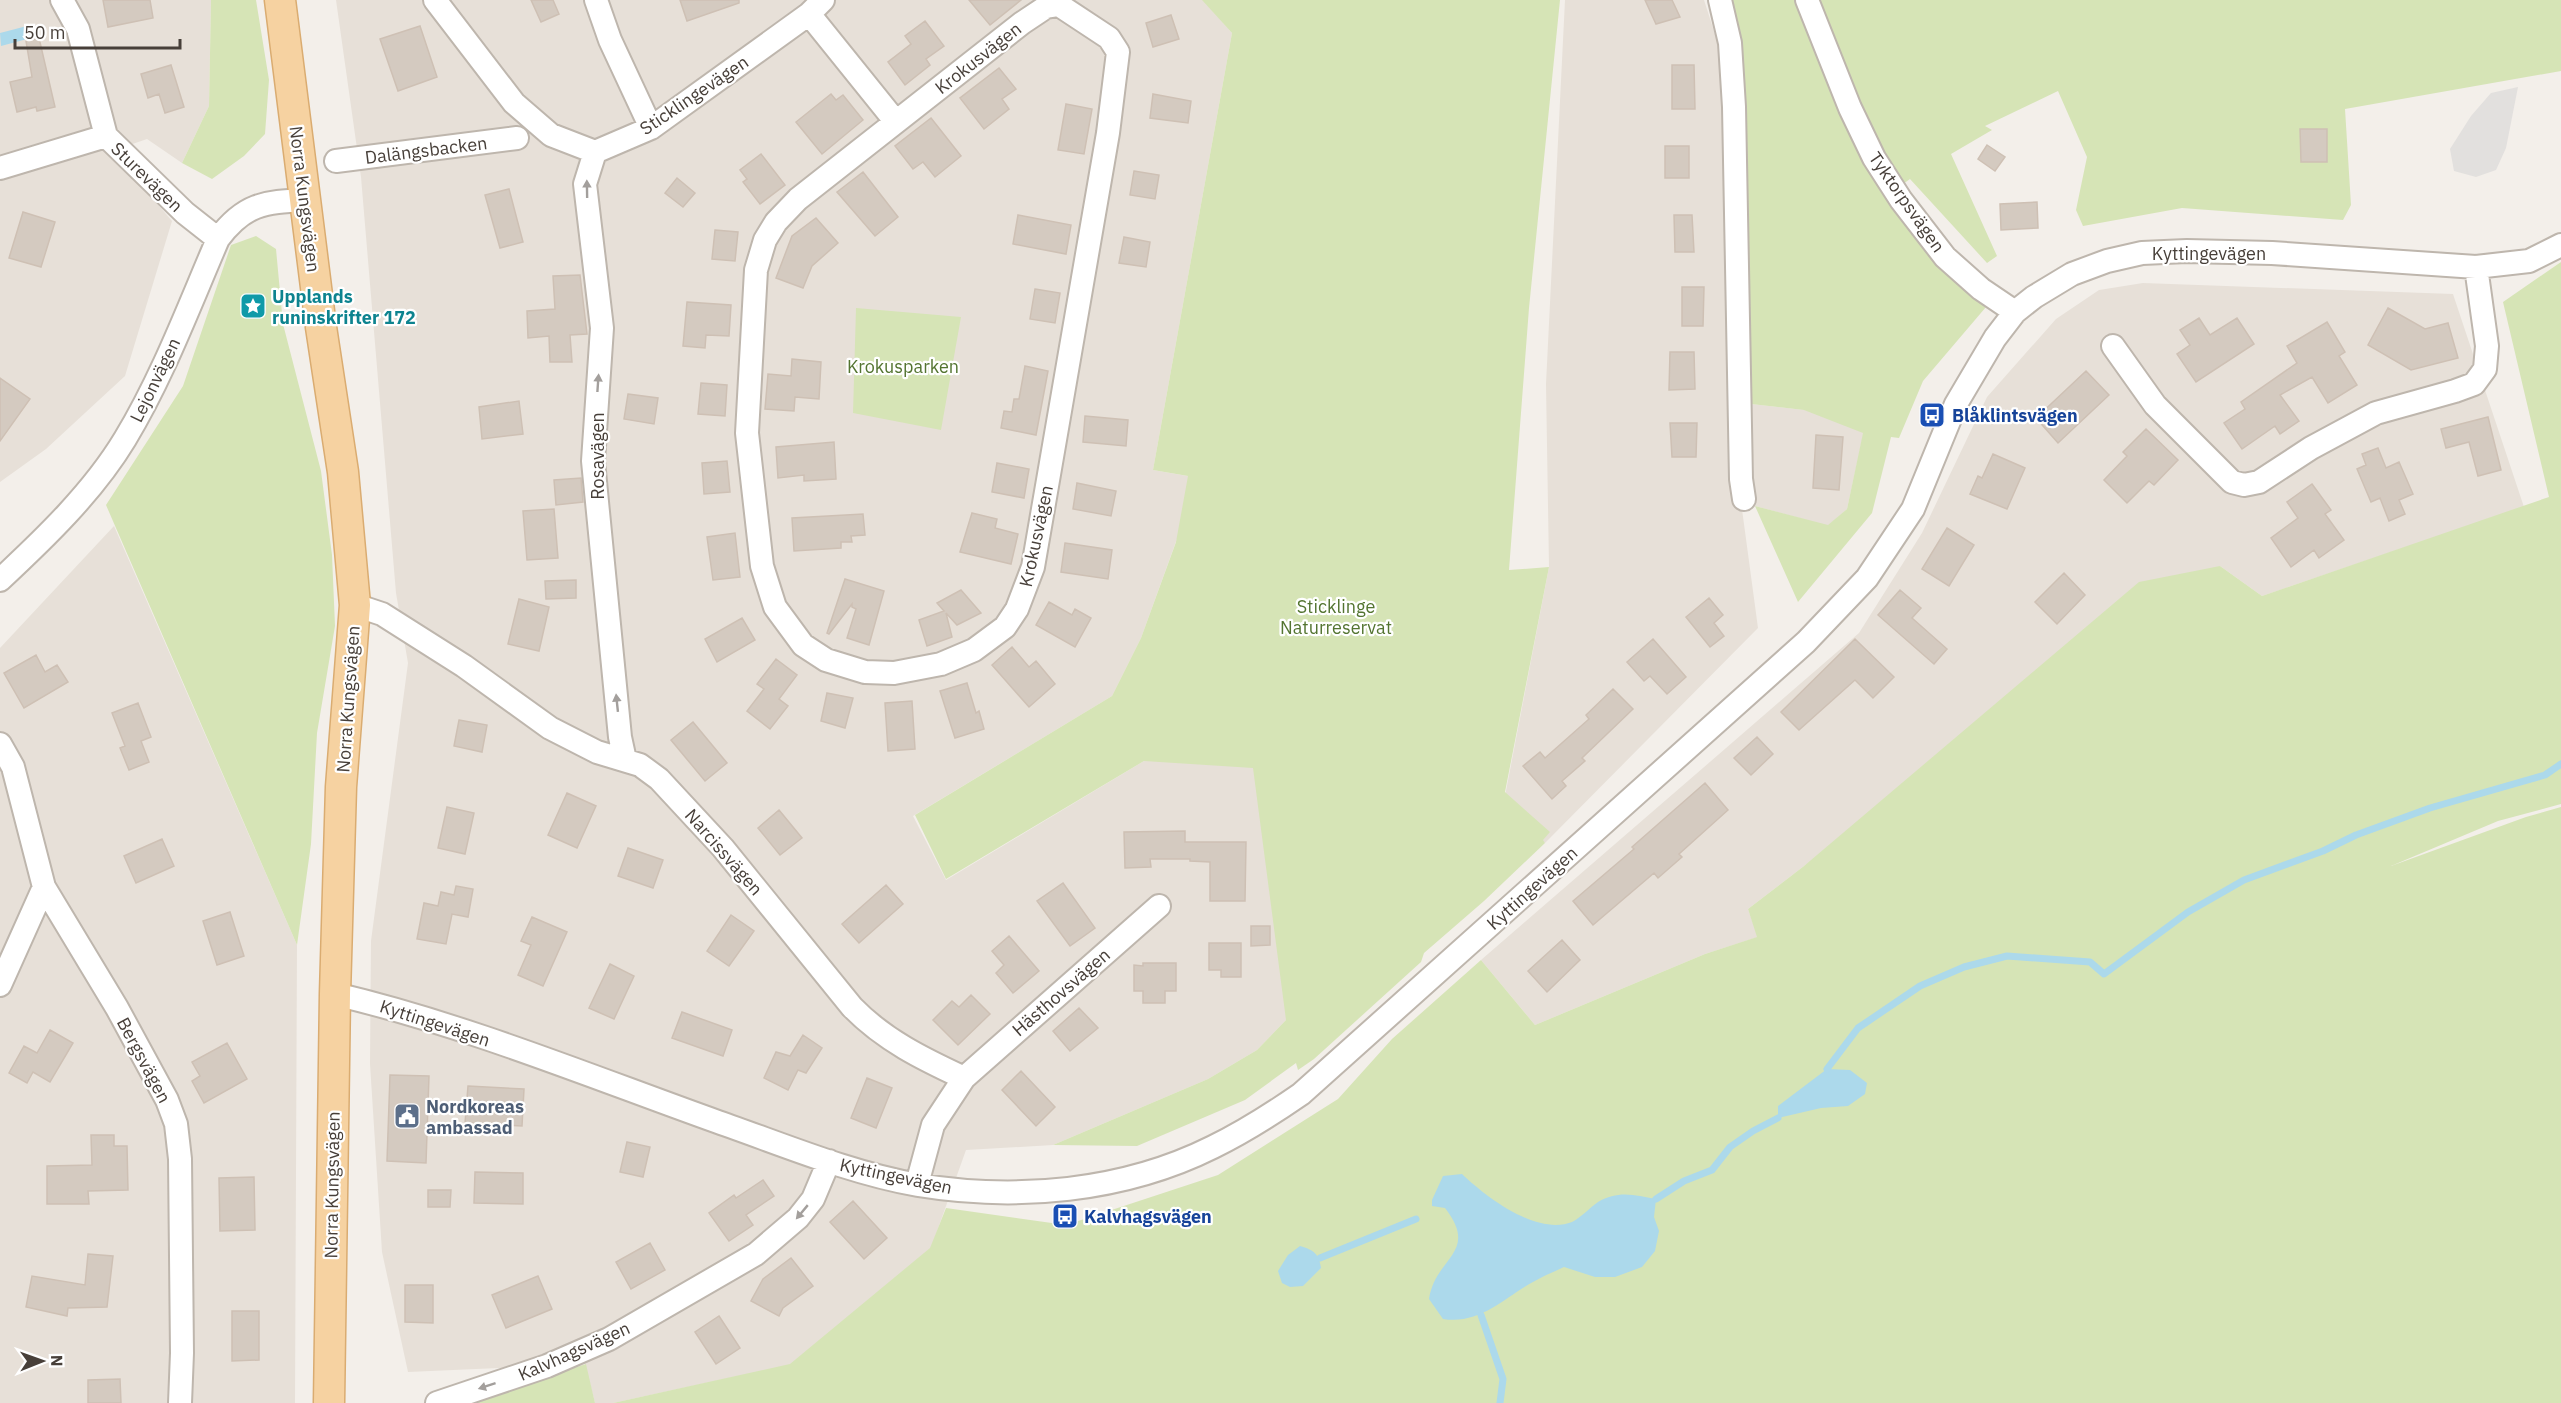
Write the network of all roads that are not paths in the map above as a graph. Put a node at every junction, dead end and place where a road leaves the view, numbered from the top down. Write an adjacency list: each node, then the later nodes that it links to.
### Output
1 (62, 0): 10 (street, Sturevägen)
2 (280, 0): 15 (main road, Norra Kungsvägen)
3 (435, 0): 12 (street)
4 (596, 0): 9 (street)
5 (1720, 0): 21 (street)
6 (1807, 0): 19 (street, Tyktorpsvägen)
7 (816, 7): 8 (street); 9 (street, Sticklingevägen)
8 (896, 122): 8 (street, Krokusvägen)
9 (651, 128): 12 (street, Sticklingevägen)
10 (106, 136): 14 (street); 16 (street, Sturevägen)
11 (517, 138): 13 (street, Dalängsbacken)
12 (595, 152): 25 (street, Rosavägen, one-way to 12)
13 (336, 161)
14 (0, 168)
15 (305, 200): 16 (street, Lejonvägen); 23 (main road, Norra Kungsvägen)
16 (218, 239): 22 (street, Lejonvägen)
17 (2561, 245): 18 (street, Kyttingevägen)
18 (2476, 267): 19 (street, Kyttingevägen); 20 (street)
19 (2015, 312): 32 (street, Kyttingevägen)
20 (2113, 346)
21 (1744, 499)
22 (0, 580)
23 (355, 605): 25 (street, Narcissvägen); 29 (main road, Norra Kungsvägen)
24 (0, 744): 26 (street, Bergsvägen)
25 (625, 760): 30 (street, Narcissvägen)
26 (44, 887): 28 (street); 33 (street, Bergsvägen)
27 (1159, 906): 30 (street, Hästhovsvägen)
28 (0, 985)
29 (335, 993): 31 (street, Kyttingevägen); 34 (main road, Norra Kungsvägen)
30 (964, 1078): 32 (street)
31 (829, 1161): 32 (street, Kyttingevägen); 35 (street, Kalvhagsvägen, one-way to 35)
32 (917, 1184)
33 (180, 1403)
34 (329, 1403)
35 (437, 1403)

